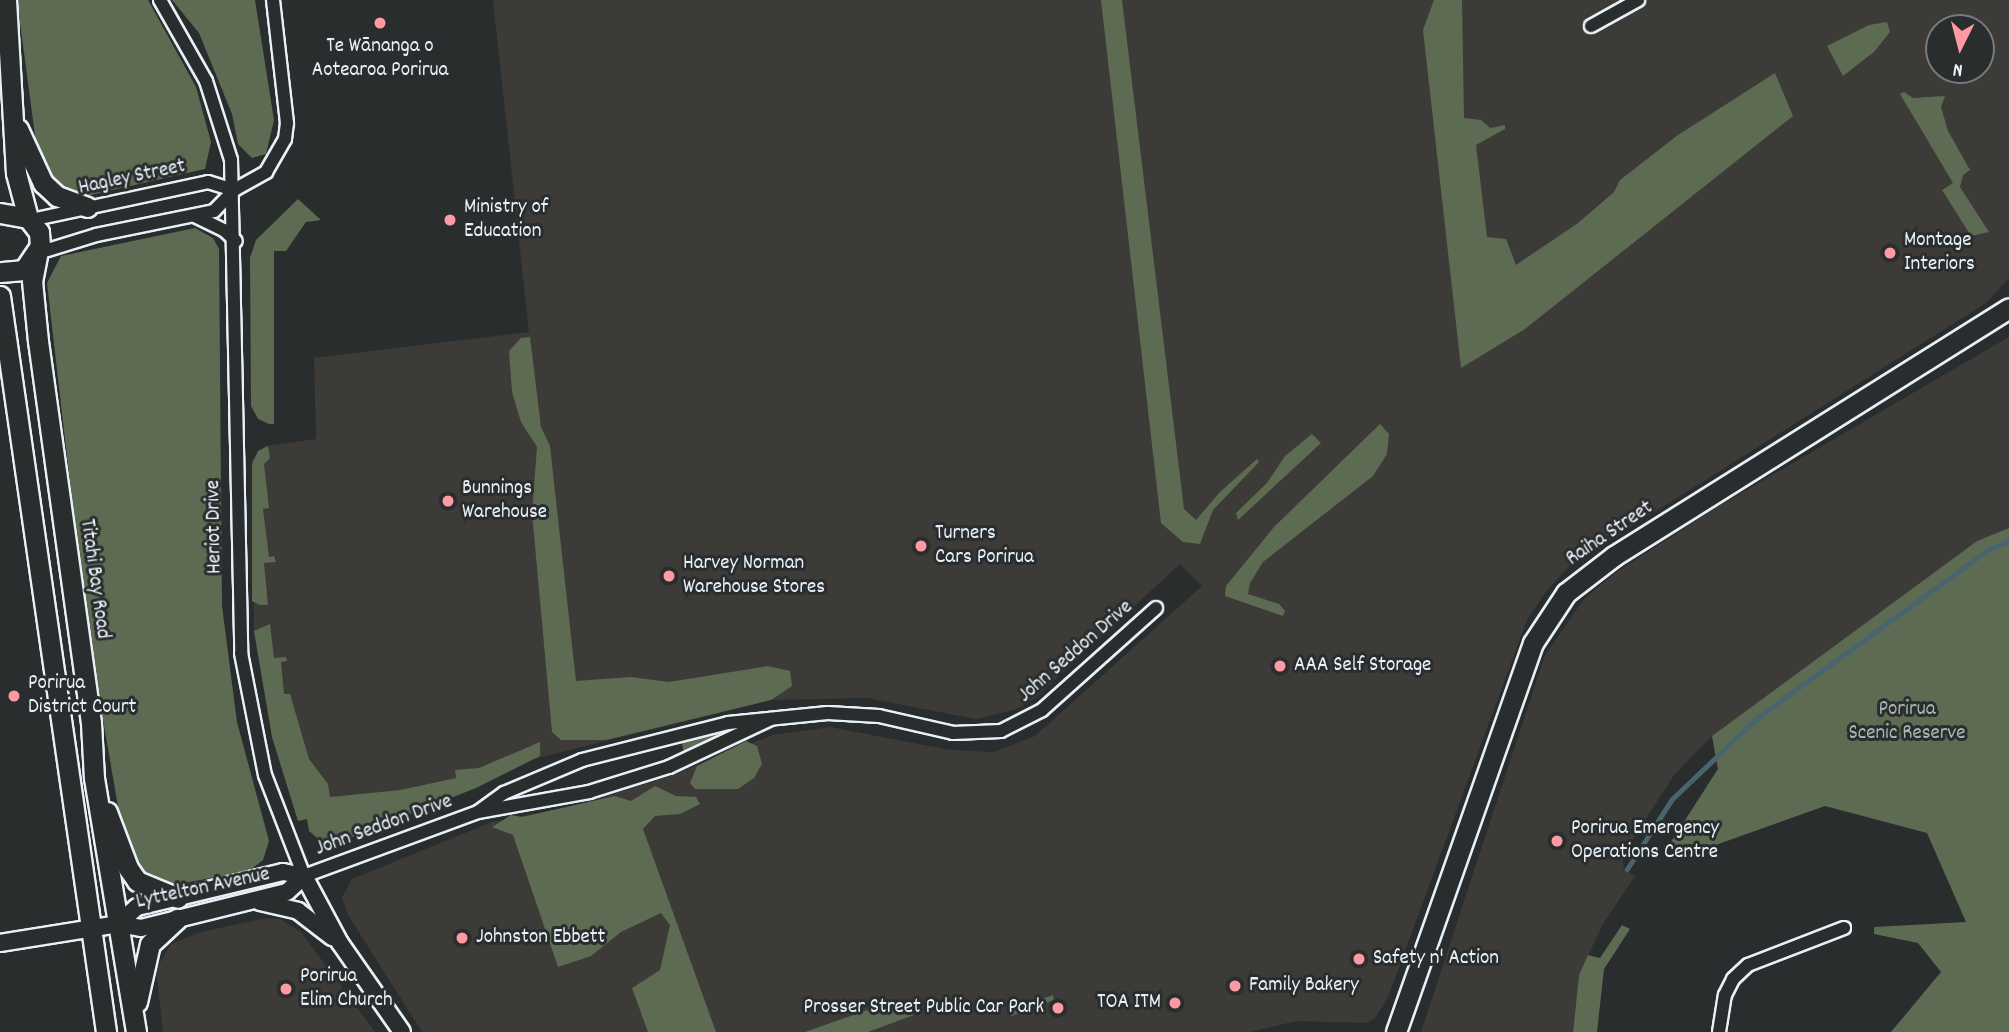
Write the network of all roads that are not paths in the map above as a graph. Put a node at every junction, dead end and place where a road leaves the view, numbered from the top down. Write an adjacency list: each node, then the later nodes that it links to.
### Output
1 (6, 0): 6 (main road)
2 (160, 0): 7 (street, Heriot Drive)
3 (273, 0): 7 (street)
4 (1638, 0): 5 (street)
5 (1591, 26)
6 (14, 122): 8 (main road); 11 (main road)
7 (234, 190): 8 (street, Hagley Street); 10 (street); 12 (street, Heriot Drive)
8 (87, 207): 11 (street, Hagley Street)
9 (0, 213): 11 (main road)
10 (195, 216): 12 (street); 13 (street)
11 (30, 219): 13 (main road, Titahi Bay Road)
12 (236, 241): 21 (street, Heriot Drive)
13 (38, 255): 14 (main road); 19 (main road, Titahi Bay Road)
14 (0, 272)
15 (0, 296): 27 (main road)
16 (2009, 308): 33 (main road, Raiha Street)
17 (1156, 608): 18 (street, John Seddon Drive)
18 (771, 719): 20 (street, John Seddon Drive); 20 (street, John Seddon Drive)
19 (94, 778): 22 (main road); 25 (main road, Titahi Bay Road)
20 (478, 812): 21 (street, John Seddon Drive)
21 (303, 877): 22 (street, Lyttelton Avenue); 23 (street, Lyttelton Avenue); 29 (street, Heriot Drive)
22 (178, 898): 25 (street, Lyttelton Avenue)
23 (250, 902): 24 (street, Lyttelton Avenue); 29 (street)
24 (177, 919): 25 (street, Lyttelton Avenue); 30 (main road)
25 (118, 924): 27 (street, Lyttelton Avenue); 30 (main road, Titahi Bay Road)
26 (1844, 928): 34 (street)
27 (91, 931): 28 (street, Lyttelton Avenue); 31 (main road)
28 (0, 943)
29 (340, 943): 32 (street, Heriot Drive)
30 (135, 1030)
31 (106, 1032)
32 (402, 1032)
33 (1396, 1032)
34 (1719, 1032)

